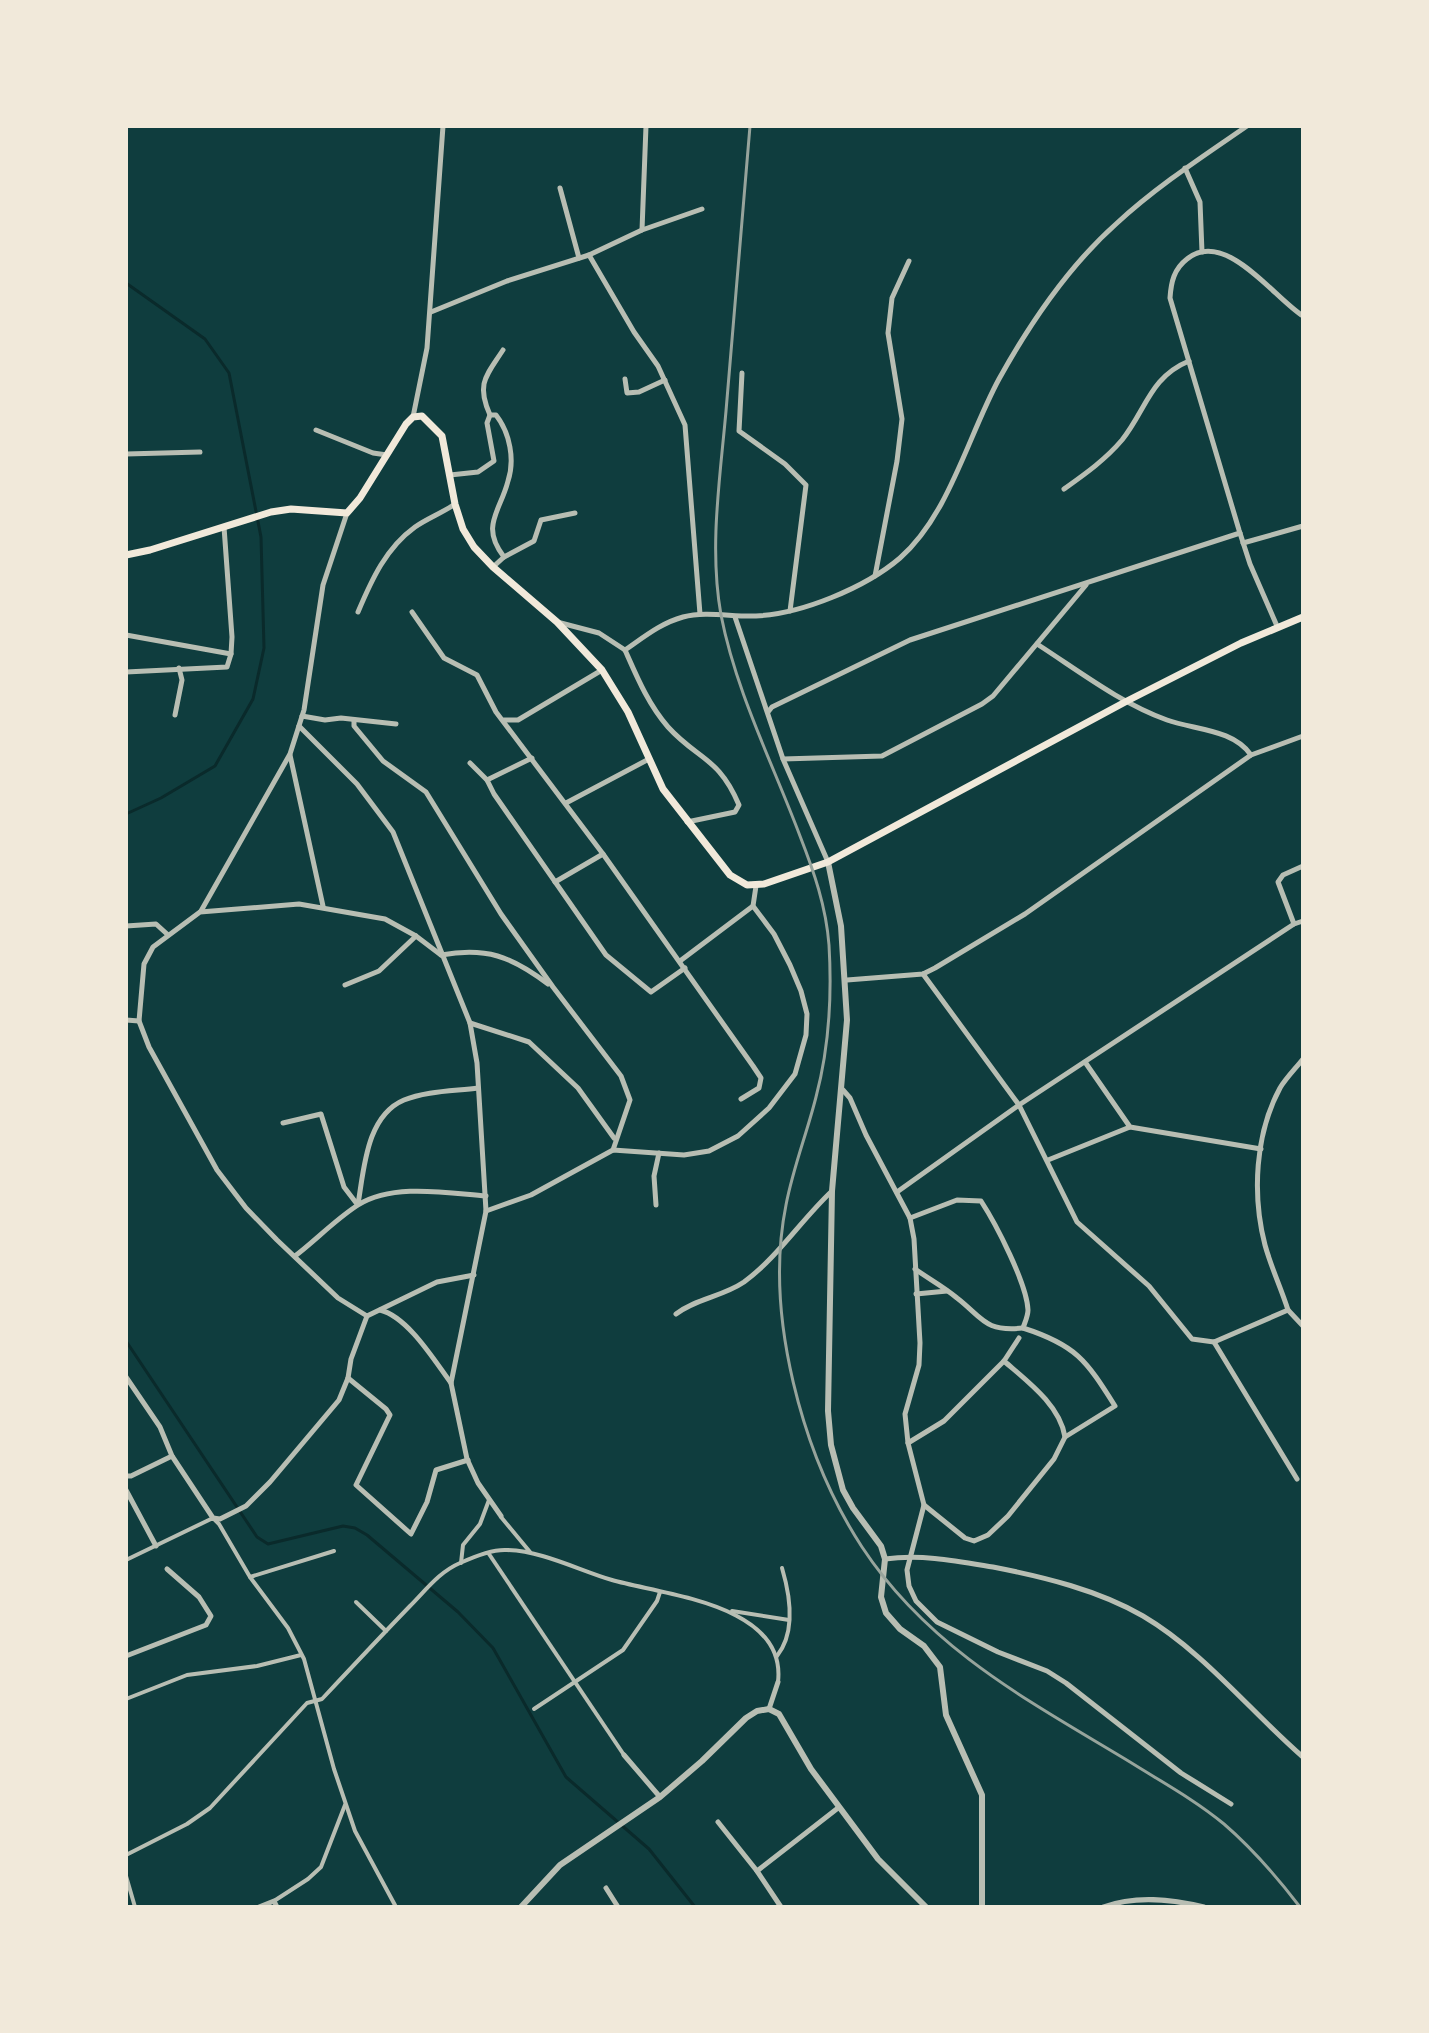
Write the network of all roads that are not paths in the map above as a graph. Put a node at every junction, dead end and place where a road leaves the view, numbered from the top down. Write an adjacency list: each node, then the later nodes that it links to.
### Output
1 (443, 126): 12 (street)
2 (646, 126): 7 (street)
3 (1247, 126): 4 (street)
4 (1185, 168): 8 (street); 37 (street)
5 (560, 188): 10 (street)
6 (702, 209): 7 (street)
7 (642, 230): 9 (street)
8 (1202, 252): 13 (street); 15 (street)
9 (589, 255): 10 (street); 18 (street)
10 (579, 258): 12 (street)
11 (909, 261): 37 (street)
12 (431, 312): 20 (street)
13 (1303, 316)
14 (503, 350): 19 (street)
15 (1189, 361): 26 (street); 32 (street)
16 (742, 373): 39 (street)
17 (625, 379): 18 (street)
18 (665, 380): 42 (street)
19 (490, 415): 25 (street); 35 (street)
20 (413, 417): 24 (main road); 25 (main road)
21 (316, 430): 24 (street)
22 (200, 452): 23 (street)
23 (126, 454)
24 (388, 455): 28 (main road)
25 (450, 475): 27 (main road)
26 (1064, 489)
27 (455, 504): 36 (main road); 40 (street)
28 (347, 513): 31 (main road); 56 (street)
29 (575, 513): 35 (street)
30 (1303, 526): 33 (street)
31 (224, 527): 34 (main road); 50 (street)
32 (1240, 533): 33 (street); 38 (street)
33 (1243, 543): 46 (street)
34 (126, 555)
35 (504, 557): 36 (street)
36 (493, 567): 45 (main road)
37 (875, 577): 39 (street)
38 (1087, 584): 48 (street); 55 (street)
39 (790, 611): 43 (street)
40 (358, 612)
41 (412, 612): 59 (street)
42 (700, 614): 43 (street); 49 (street)
43 (735, 617): 55 (street)
44 (1303, 617): 46 (main road)
45 (557, 622): 49 (street); 52 (main road)
46 (1277, 626): 54 (main road)
47 (126, 635): 50 (street)
48 (1037, 644): 54 (street); 67 (street)
49 (625, 650): 71 (street)
50 (231, 654): 51 (street)
51 (179, 668): 53 (street); 57 (street)
52 (602, 670): 59 (street); 66 (main road)
53 (126, 672)
54 (1127, 701): 64 (street); 73 (main road)
55 (768, 712): 67 (street)
56 (303, 713): 58 (street); 61 (street)
57 (175, 715)
58 (354, 720): 60 (street); 91 (street)
59 (503, 720): 65 (street)
60 (396, 724)
61 (299, 726): 63 (street); 85 (street)
62 (1303, 736): 64 (street)
63 (290, 754): 77 (street); 79 (street)
64 (1251, 755): 88 (street)
65 (532, 758): 69 (street); 70 (street)
66 (649, 759): 70 (street); 71 (main road)
67 (783, 759): 73 (street)
68 (470, 763): 69 (street)
69 (487, 780): 75 (street)
70 (566, 803): 72 (street)
71 (687, 822): 76 (main road)
72 (603, 854): 75 (street); 86 (street)
73 (828, 862): 76 (main road); 89 (street)
74 (1303, 866): 81 (street)
75 (555, 882): 87 (street)
76 (756, 886): 78 (street)
77 (323, 906): 79 (street); 84 (street)
78 (753, 906): 86 (street); 106 (street)
79 (200, 912): 83 (street)
80 (1303, 921): 81 (street)
81 (1294, 924): 96 (street)
82 (126, 926): 83 (street)
83 (167, 934): 93 (street)
84 (416, 936): 85 (street); 90 (street)
85 (441, 955): 91 (street); 94 (street)
86 (680, 961): 87 (street)
87 (685, 968): 99 (street)
88 (923, 974): 89 (street); 100 (street)
89 (847, 980): 98 (street)
90 (345, 985)
91 (553, 987): 103 (street)
92 (126, 1020): 93 (street)
93 (139, 1021): 115 (street)
94 (470, 1023): 97 (street); 103 (street)
95 (1303, 1059): 104 (street)
96 (1085, 1062): 100 (street); 102 (street)
97 (478, 1088): 110 (street); 111 (street)
98 (843, 1090): 108 (street); 109 (street)
99 (741, 1099)
100 (1019, 1105): 107 (street); 109 (street)
101 (283, 1123): 111 (street)
102 (1130, 1127): 104 (street); 107 (street)
103 (614, 1139): 105 (street)
104 (1261, 1149): 121 (street)
105 (613, 1150): 106 (street); 113 (street)
106 (659, 1153): 112 (street)
107 (1048, 1160): 127 (street)
108 (832, 1191): 122 (street); 148 (street)
109 (897, 1192): 114 (street)
110 (486, 1196): 111 (street); 113 (street)
111 (358, 1205): 115 (street)
112 (656, 1205)
113 (486, 1211): 117 (street)
114 (910, 1218): 116 (street); 125 (street)
115 (295, 1257): 123 (street)
116 (914, 1269): 118 (street); 119 (street)
117 (474, 1275): 120 (street); 131 (street)
118 (948, 1291): 119 (street); 125 (street)
119 (916, 1294): 133 (street)
120 (379, 1310): 123 (street); 131 (street)
121 (1288, 1310): 124 (street); 127 (street)
122 (676, 1314)
123 (367, 1316): 130 (street)
124 (1303, 1326)
125 (1023, 1328): 132 (street)
126 (1019, 1338): 128 (street)
127 (1214, 1342): 137 (street)
128 (1004, 1361): 132 (street); 133 (street)
129 (126, 1377): 134 (street)
130 (348, 1378): 135 (street); 142 (street)
131 (451, 1383): 135 (street)
132 (1065, 1437): 140 (street)
133 (908, 1443): 140 (street)
134 (172, 1456): 136 (street); 142 (street)
135 (468, 1460): 139 (street)
136 (126, 1476)
137 (1297, 1479)
138 (126, 1490): 143 (street)
139 (489, 1500): 141 (street); 150 (street)
140 (924, 1505): 147 (street)
141 (501, 1516): 145 (street)
142 (213, 1518): 143 (street); 153 (street)
143 (156, 1546): 149 (street)
144 (334, 1551): 153 (street)
145 (530, 1552): 146 (street); 154 (street)
146 (489, 1554): 150 (street); 163 (street)
147 (912, 1556): 148 (street); 169 (street); 172 (street)
148 (885, 1559): 187 (street)
149 (126, 1560)
150 (461, 1563): 158 (street)
151 (782, 1568): 157 (street)
152 (167, 1569): 160 (street)
153 (250, 1577): 159 (street)
154 (660, 1592): 156 (street); 163 (street)
155 (356, 1602): 158 (street)
156 (725, 1610): 157 (street); 161 (street)
157 (789, 1620): 161 (street)
158 (386, 1631): 165 (street)
159 (302, 1655): 164 (street); 165 (street)
160 (126, 1656)
161 (777, 1656): 162 (street)
162 (778, 1682): 167 (street)
163 (574, 1683): 166 (street); 168 (street)
164 (126, 1699)
165 (315, 1701): 171 (street); 175 (street)
166 (534, 1709)
167 (769, 1709): 170 (street); 173 (street)
168 (624, 1755): 170 (street)
169 (1303, 1757)
170 (660, 1797): 183 (street)
171 (345, 1803): 179 (street); 182 (street)
172 (1231, 1804)
173 (838, 1808): 176 (street); 186 (street)
174 (718, 1822): 176 (street)
175 (126, 1855)
176 (757, 1871): 185 (street)
177 (126, 1876): 180 (street)
178 (606, 1888): 184 (street)
179 (276, 1904): 181 (street)
180 (135, 1907)
181 (259, 1907)
182 (396, 1907)
183 (521, 1907)
184 (618, 1907)
185 (781, 1907)
186 (926, 1907)
187 (982, 1907)
188 (1103, 1907): 189 (street)
189 (1204, 1907)

